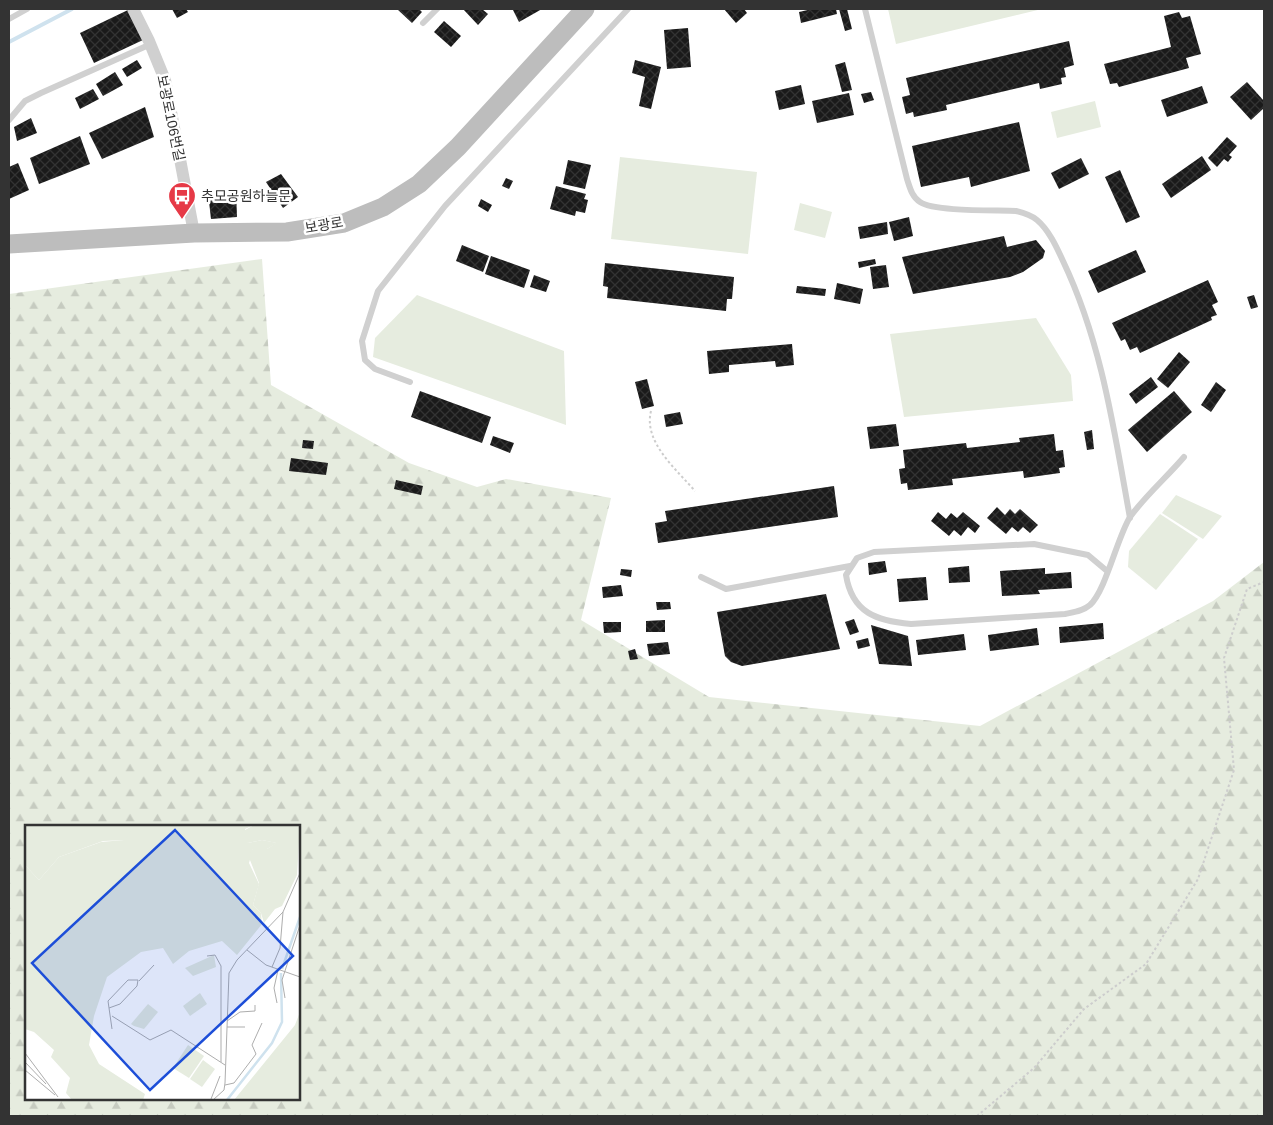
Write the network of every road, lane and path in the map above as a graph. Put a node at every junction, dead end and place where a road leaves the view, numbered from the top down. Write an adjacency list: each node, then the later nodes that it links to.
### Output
1 (27, 9): 7 (lane)
2 (133, 9): 9 (street, 보광로106번길)
3 (436, 9): 8 (lane)
4 (585, 9): 11 (main road, 보광로)
5 (628, 9): 13 (lane)
6 (865, 9): 17 (lane)
7 (9, 19)
8 (423, 23)
9 (151, 44): 10 (lane); 11 (street, 보광로106번길)
10 (9, 120)
11 (194, 232): 12 (main road, 보광로)
12 (9, 244)
13 (410, 382)
14 (651, 411): 16 (path)
15 (1184, 457): 17 (lane)
16 (694, 491)
17 (1130, 518): 19 (lane)
18 (850, 566): 19 (lane); 19 (lane); 20 (lane)
19 (1107, 571)
20 (701, 577)
21 (1264, 582): 22 (path)
22 (977, 1116)

